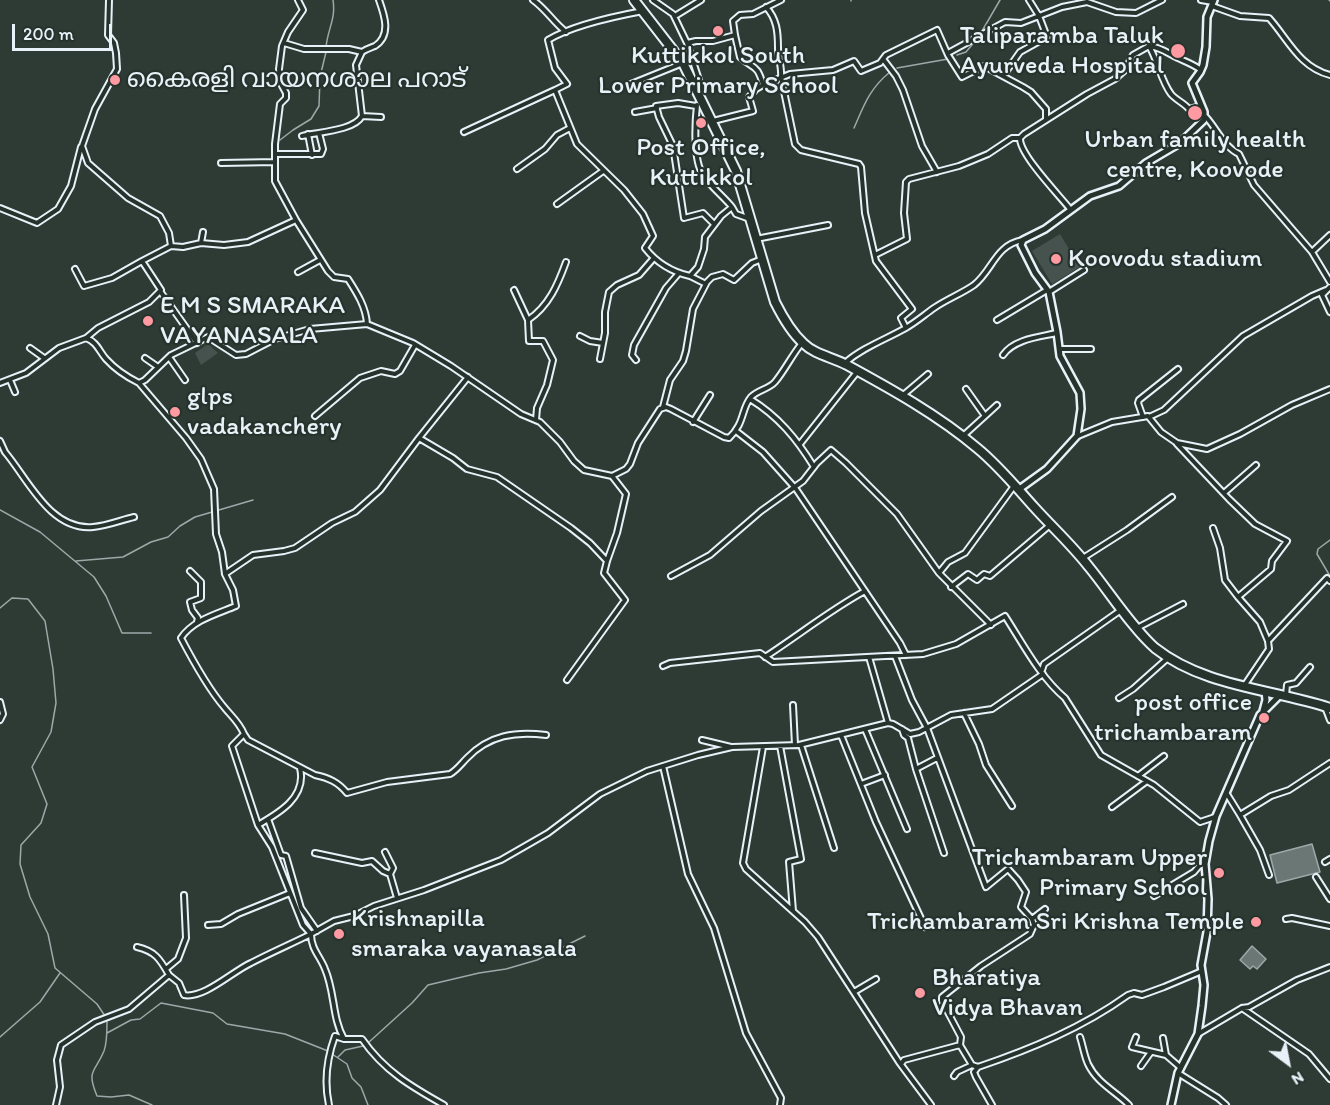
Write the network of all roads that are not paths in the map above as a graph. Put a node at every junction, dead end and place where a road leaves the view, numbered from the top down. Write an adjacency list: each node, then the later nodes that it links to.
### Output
1 (109, 0): 49 (street)
2 (298, 0): 19 (street)
3 (379, 0): 22 (street)
4 (533, 0): 17 (street)
5 (634, 0): 14 (highway)
6 (653, 0): 15 (street)
7 (701, 0): 15 (street)
8 (782, 0): 13 (street)
9 (1029, 0): 16 (street)
10 (1162, 0): 16 (street)
11 (1201, 0): 12 (street)
12 (1213, 3): 26 (main road); 27 (street)
13 (766, 7): 18 (street); 29 (street)
14 (644, 11): 17 (street); 25 (highway)
15 (675, 16): 20 (street)
16 (1039, 16): 23 (street); 28 (street)
17 (566, 32): 32 (street)
18 (735, 35): 20 (street); 30 (street)
19 (284, 43): 22 (street); 51 (street)
20 (687, 43): 33 (street)
21 (1149, 46): 26 (street); 35 (street); 41 (street)
22 (362, 52): 38 (street)
23 (948, 53): 24 (street); 28 (street)
24 (883, 59): 29 (street); 58 (street)
25 (683, 63): 31 (street); 33 (highway)
26 (1201, 70): 35 (main road)
27 (1330, 75)
28 (1003, 76): 41 (street)
29 (781, 77): 30 (street); 74 (street)
30 (763, 85): 42 (street)
31 (626, 86)
32 (555, 90): 43 (street); 44 (street)
33 (699, 92): 34 (street); 42 (highway)
34 (696, 106): 36 (street); 60 (street)
35 (1201, 106): 40 (main road)
36 (657, 108): 37 (street); 65 (street)
37 (635, 112)
38 (362, 116): 39 (street); 45 (street)
39 (381, 117)
40 (1204, 117): 62 (main road); 73 (street)
41 (1046, 118): 48 (street)
42 (712, 121): 63 (highway)
43 (570, 128): 56 (street); 57 (street)
44 (464, 132)
45 (320, 133): 46 (street); 52 (street)
46 (308, 134): 47 (street); 52 (street)
47 (302, 136)
48 (1020, 138): 58 (street); 62 (street)
49 (82, 146): 50 (street); 53 (street)
50 (84, 154): 53 (street); 72 (street)
51 (275, 154): 52 (street); 54 (street)
52 (312, 155)
53 (78, 160): 61 (street)
54 (275, 162): 55 (street); 64 (street)
55 (220, 163)
56 (517, 169)
57 (603, 171): 59 (street); 75 (street)
58 (937, 172): 74 (street)
59 (557, 204)
60 (732, 207): 63 (street); 65 (street)
61 (0, 208)
62 (1070, 209): 70 (main road)
63 (750, 219): 69 (highway)
64 (296, 220): 71 (street); 77 (street)
65 (714, 224): 84 (street)
66 (828, 225): 69 (street)
67 (203, 232): 71 (street)
68 (1330, 235): 73 (street)
69 (756, 240): 76 (highway)
70 (1023, 240): 90 (main road); 95 (street)
71 (201, 243): 72 (street)
72 (171, 246): 78 (street)
73 (1312, 252): 85 (street)
74 (875, 255): 95 (street)
75 (653, 259): 83 (street); 100 (street)
76 (762, 259): 86 (street); 101 (highway)
77 (320, 260): 82 (street); 94 (street)
78 (142, 261): 80 (street); 89 (street)
79 (566, 262): 92 (street)
80 (75, 269)
81 (1084, 270): 90 (street)
82 (298, 272)
83 (679, 273): 84 (street); 111 (street)
84 (690, 276): 86 (street)
85 (1330, 282)
86 (706, 284): 129 (street)
87 (1328, 289): 91 (street); 133 (street)
88 (514, 290): 92 (street)
89 (160, 291): 98 (street); 99 (street)
90 (1048, 291): 93 (street); 96 (main road)
91 (1330, 312)
92 (528, 320): 134 (street)
93 (997, 320)
94 (367, 324): 99 (street); 102 (street)
95 (906, 328): 112 (street)
96 (1058, 332): 104 (main road); 106 (street)
97 (580, 336): 100 (street)
98 (86, 338): 108 (street); 121 (street)
99 (197, 343): 107 (street)
100 (603, 343): 110 (street)
101 (802, 343): 112 (highway); 127 (street)
102 (416, 345): 117 (street); 130 (street)
103 (30, 348): 108 (street)
104 (1059, 349): 105 (street); 137 (main road)
105 (1091, 349)
106 (1003, 356)
107 (169, 357): 113 (street); 119 (street)
108 (44, 358): 118 (street)
109 (146, 358): 113 (street)
110 (600, 359)
111 (636, 360)
112 (844, 364): 115 (highway)
113 (158, 367): 121 (street)
114 (1178, 369): 132 (street)
115 (857, 371): 126 (highway); 142 (street)
116 (928, 374): 126 (street)
117 (468, 378): 134 (street); 139 (street)
118 (10, 380): 120 (street); 124 (street)
119 (185, 380)
120 (0, 383)
121 (139, 383): 157 (street)
122 (966, 389): 131 (street)
123 (1330, 390): 141 (street)
124 (15, 392)
125 (710, 395): 135 (street)
126 (901, 396): 138 (highway)
127 (750, 399): 136 (street); 142 (street)
128 (998, 405): 131 (street)
129 (663, 407): 135 (street); 145 (street)
130 (315, 416)
131 (985, 416): 138 (street)
132 (1143, 417): 133 (street); 137 (street)
133 (1149, 417): 141 (street)
134 (536, 420): 145 (street)
135 (693, 422): 136 (street)
136 (736, 431): 146 (street)
137 (1077, 436): 147 (main road)
138 (963, 437): 147 (highway)
139 (419, 438): 154 (street); 157 (street)
140 (0, 441): 150 (street)
141 (1177, 443): 148 (street)
142 (800, 444): 144 (street)
143 (1256, 465): 148 (street)
144 (814, 467): 146 (street); 156 (street)
145 (612, 476): 154 (street)
146 (795, 488): 158 (street); 161 (street)
147 (1016, 488): 151 (highway); 156 (street)
148 (1224, 493): 162 (street)
149 (1172, 497): 153 (street)
150 (134, 517)
151 (1051, 525): 153 (highway); 160 (street)
152 (1213, 528): 162 (street)
153 (1082, 558): 164 (highway)
154 (606, 561): 177 (street)
155 (190, 571): 165 (street)
156 (939, 573): 160 (street)
157 (225, 574): 165 (street)
158 (671, 576)
159 (1330, 581): 168 (street)
160 (951, 587): 166 (street)
161 (865, 591): 169 (street); 172 (street)
162 (1238, 597): 168 (street)
163 (1183, 604): 167 (street)
164 (1122, 609): 167 (highway); 176 (street)
165 (197, 623): 193 (street)
166 (991, 625): 169 (street); 176 (street)
167 (1137, 628): 171 (highway)
168 (1268, 641): 178 (street)
169 (906, 655): 170 (street)
170 (895, 656): 173 (street); 190 (street)
171 (1169, 656): 178 (highway); 181 (street)
172 (765, 657): 173 (street); 174 (street)
173 (869, 657): 189 (street)
174 (663, 666)
175 (1310, 668): 180 (street)
176 (1043, 674): 185 (street); 209 (street)
177 (567, 680)
178 (1244, 687): 179 (highway)
179 (1265, 691): 180 (highway); 186 (main road)
180 (1284, 694): 184 (highway); 186 (main road)
181 (1119, 698)
182 (0, 702): 187 (street)
183 (793, 705): 197 (street)
184 (1327, 707): 188 (street)
185 (964, 713): 190 (street); 213 (street)
186 (1260, 715): 212 (main road)
187 (0, 720)
188 (1330, 720)
189 (888, 723): 191 (street); 192 (street)
190 (927, 728): 192 (street); 203 (street)
191 (865, 729): 195 (street); 208 (street)
192 (902, 729): 207 (street)
193 (244, 734): 206 (street); 218 (street)
194 (546, 735): 206 (street)
195 (841, 735): 198 (street); 211 (street)
196 (702, 740): 200 (street)
197 (795, 745): 198 (street); 199 (street)
198 (801, 745): 220 (street)
199 (780, 746): 201 (street); 236 (street)
200 (732, 747): 201 (street); 205 (street)
201 (763, 747): 236 (street)
202 (1164, 756): 209 (street)
203 (938, 758): 207 (street); 237 (street)
204 (1330, 763): 215 (street)
205 (663, 766): 233 (street); 272 (street)
206 (300, 767): 217 (street)
207 (916, 769): 223 (street)
208 (885, 775): 211 (street); 219 (street)
209 (1138, 776): 210 (street)
210 (1147, 781): 214 (street); 216 (street)
211 (861, 784): 241 (street)
212 (1227, 794): 215 (street); 216 (main road)
213 (1012, 806)
214 (1112, 807)
215 (1240, 815): 228 (street)
216 (1216, 816): 224 (main road)
217 (268, 819): 218 (street); 242 (street)
218 (258, 825): 230 (street)
219 (907, 829)
220 (834, 848)
221 (385, 852): 227 (street)
222 (315, 853): 227 (street)
223 (944, 853)
224 (1206, 857): 232 (street); 247 (main road)
225 (1330, 859): 226 (street)
226 (1324, 862)
227 (390, 874): 233 (street)
228 (1269, 874)
229 (1316, 877): 234 (street)
230 (290, 893): 239 (street); 243 (street)
231 (184, 895): 246 (street)
232 (1154, 896)
233 (397, 898): 242 (street)
234 (1330, 899)
235 (1045, 909): 237 (street)
236 (794, 912): 250 (street)
237 (1032, 919): 257 (street)
238 (1286, 919): 240 (street)
239 (208, 925)
240 (1330, 926)
241 (925, 927)
242 (316, 931): 243 (street)
243 (310, 934): 248 (street); 256 (street)
244 (137, 947): 246 (street)
245 (1330, 967): 251 (street)
246 (166, 969): 248 (street)
247 (1202, 971): 252 (main road); 263 (street)
248 (169, 975): 268 (street)
249 (876, 979): 250 (street)
250 (854, 992): 260 (street)
251 (1242, 1008): 252 (street); 266 (street)
252 (1198, 1034): 264 (main road)
253 (1080, 1037): 275 (street)
254 (1136, 1037): 258 (street)
255 (1163, 1038): 259 (street)
256 (344, 1039): 267 (street); 269 (street)
257 (960, 1045): 260 (street); 261 (street)
258 (1150, 1052): 259 (street); 262 (street)
259 (1166, 1056): 264 (street)
260 (901, 1064): 273 (street)
261 (972, 1065): 263 (street); 265 (street)
262 (1141, 1066)
263 (978, 1067): 274 (street)
264 (1180, 1071): 276 (main road); 277 (street)
265 (954, 1076)
266 (1330, 1079)
267 (436, 1101): 270 (street); 271 (street)
268 (56, 1105)
269 (328, 1105)
270 (433, 1105)
271 (444, 1105)
272 (780, 1105)
273 (931, 1105)
274 (992, 1105)
275 (1129, 1105)
276 (1171, 1105)
277 (1226, 1105)

